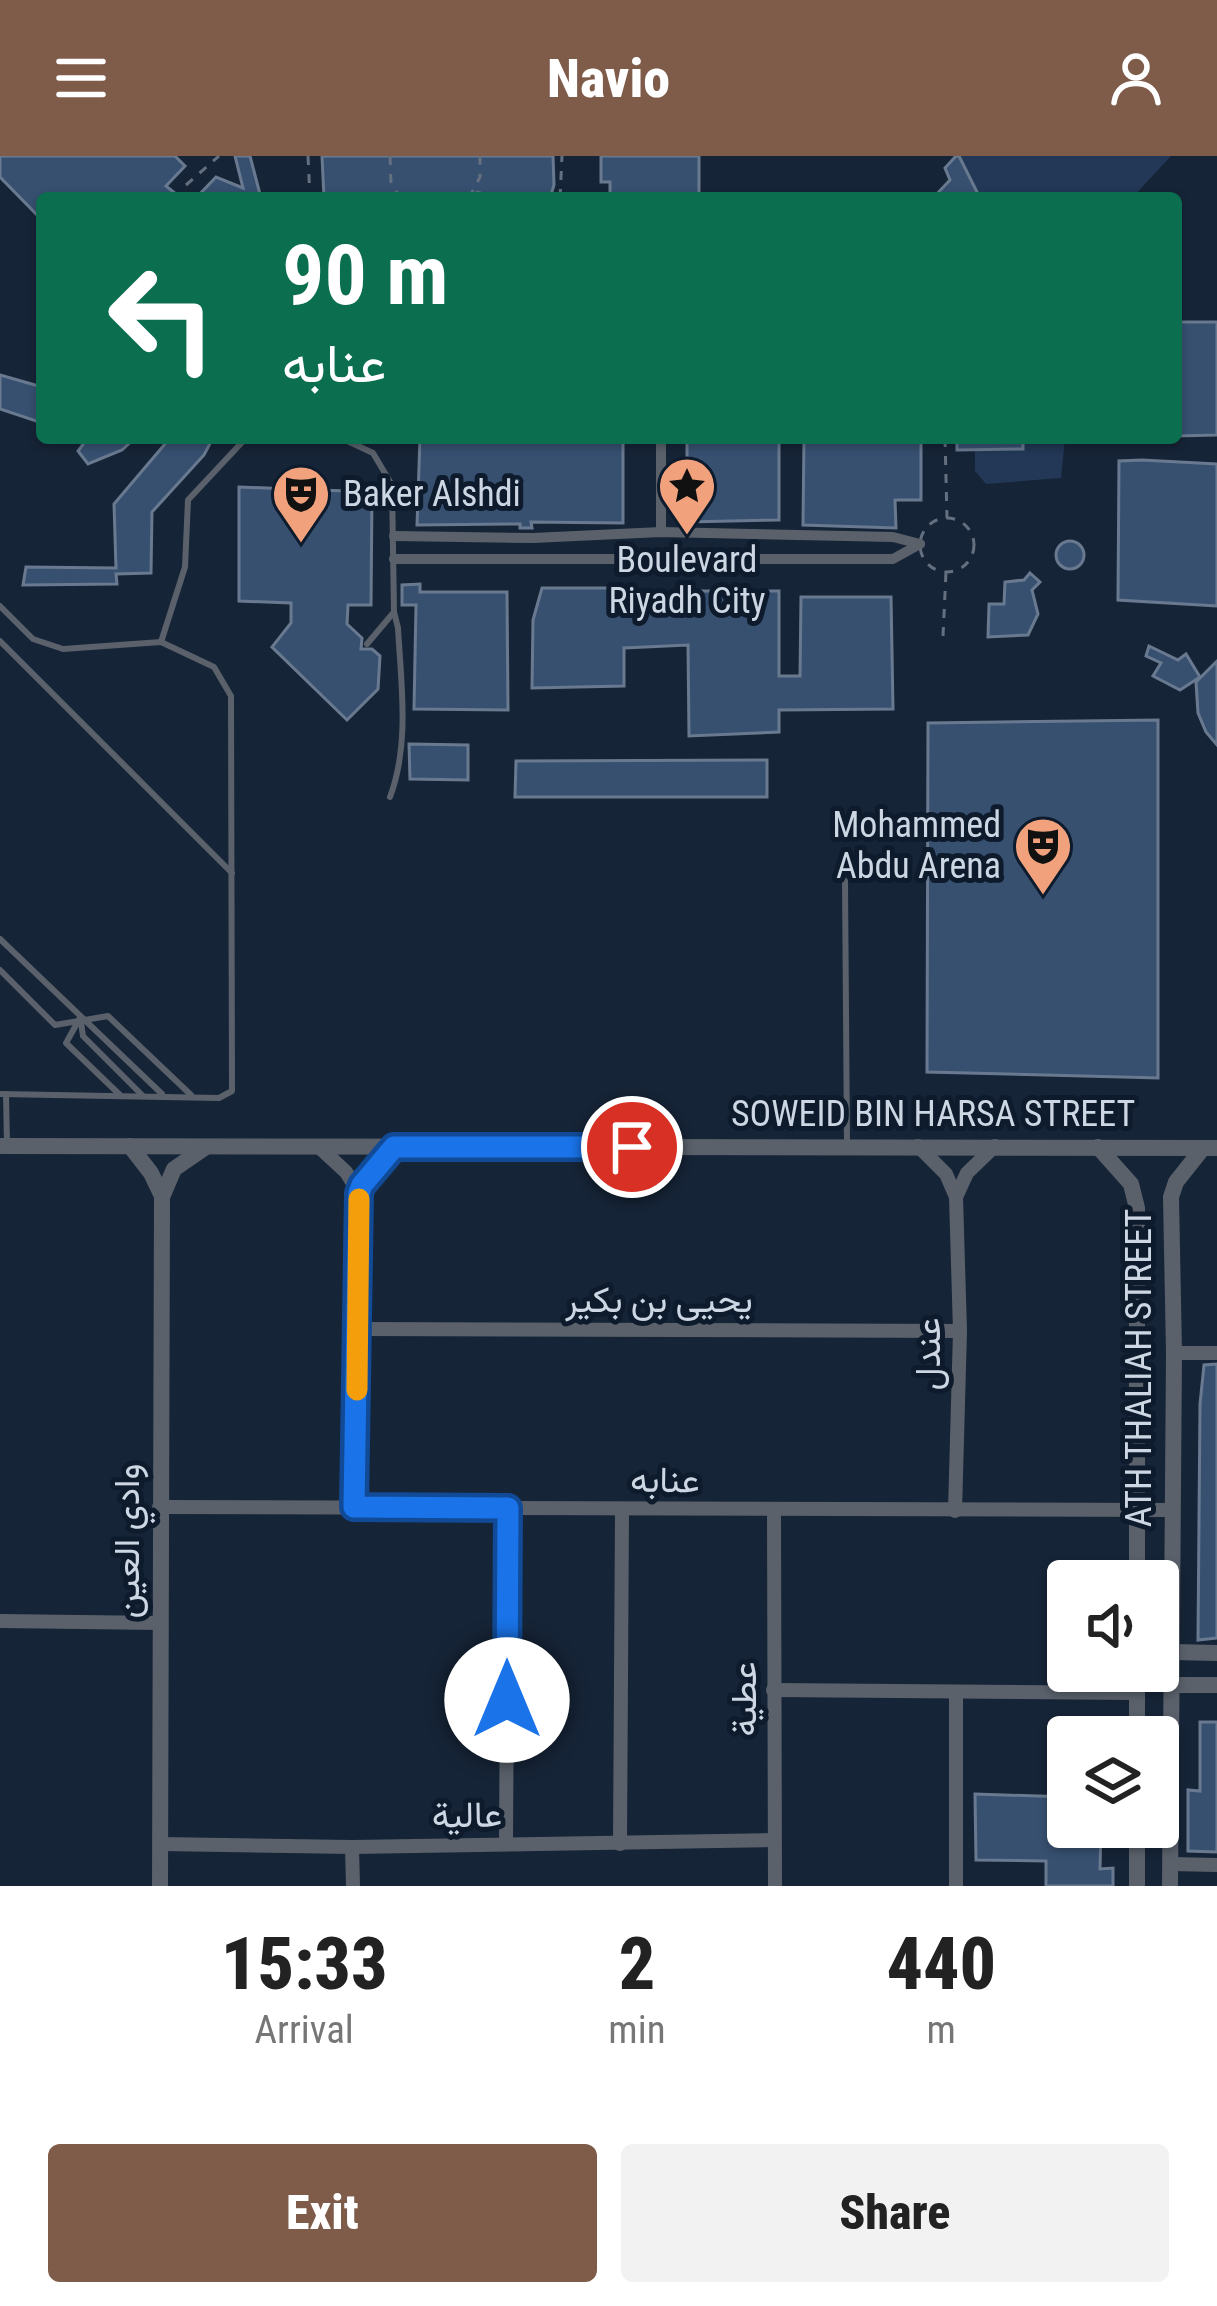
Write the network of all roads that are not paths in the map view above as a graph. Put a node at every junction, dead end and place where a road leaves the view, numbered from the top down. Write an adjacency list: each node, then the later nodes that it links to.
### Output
1 (240, 444): 18 (lane)
2 (354, 444): 7 (lane)
3 (661, 444): 4 (street)
4 (661, 532): 5 (street); 6 (street)
5 (628, 533): 9 (street); 11 (street)
6 (693, 533): 8 (street); 14 (street)
7 (394, 536): 9 (street); 13 (lane)
8 (801, 536): 12 (street); 12 (street)
9 (524, 538): 10 (street)
10 (524, 558): 11 (street); 13 (street)
11 (628, 558): 14 (street)
12 (802, 558): 14 (street)
13 (394, 559): 16 (lane)
14 (692, 560)
15 (0, 606): 18 (lane)
16 (394, 612): 19 (lane); 20 (lane)
17 (0, 641): 21 (lane)
18 (161, 642): 21 (lane)
19 (367, 644)
20 (390, 797)
21 (232, 873): 30 (lane)
22 (844, 881): 32 (lane)
23 (0, 939): 25 (lane)
24 (0, 970): 25 (lane)
25 (80, 1018): 27 (lane); 28 (lane); 29 (lane); 30 (lane)
26 (3, 1094): 27 (lane); 39 (lane)
27 (121, 1096): 28 (lane)
28 (142, 1096): 29 (lane)
29 (164, 1097): 30 (lane)
30 (194, 1097)
31 (130, 1146): 35 (street, SOWEID BIN HARSA STREET); 39 (street, SOWEID BIN HARSA STREET); 42 (street)
32 (847, 1146): 33 (street, SOWEID BIN HARSA STREET); 37 (street, SOWEID BIN HARSA STREET)
33 (918, 1146): 34 (street, SOWEID BIN HARSA STREET); 43 (street)
34 (995, 1146): 38 (street, SOWEID BIN HARSA STREET); 43 (street)
35 (206, 1147): 36 (street, SOWEID BIN HARSA STREET); 42 (street)
36 (319, 1147): 37 (street, SOWEID BIN HARSA STREET); 41 (street)
37 (394, 1147): 41 (street)
38 (1098, 1147): 40 (street, SOWEID BIN HARSA STREET); 52 (street, ATH THALIAH STREET)
39 (2, 1148)
40 (1210, 1148): 46 (street, ATH THALIAH STREET)
41 (359, 1193): 44 (street)
42 (163, 1197): 48 (street, وادي العين)
43 (956, 1197): 45 (street, عندل)
44 (358, 1329): 45 (street, يحيى بن بكير); 49 (street)
45 (960, 1331): 55 (street, عندل)
46 (1174, 1353): 47 (street); 53 (street, ATH THALIAH STREET)
47 (1217, 1353)
48 (159, 1507): 49 (street, عنابه); 59 (street, وادي العين)
49 (354, 1507): 50 (street, عنابه)
50 (508, 1508): 51 (street, عنابه); 71 (street)
51 (622, 1510): 54 (street, عنابه); 72 (street)
52 (1137, 1510): 53 (street, عنابه); 55 (street, عنابه); 56 (street, ATH THALIAH STREET)
53 (1171, 1510): 57 (street, ATH THALIAH STREET)
54 (774, 1511): 55 (street, عنابه); 64 (street, عطية)
55 (956, 1511)
56 (1137, 1560)
57 (1172, 1560)
58 (0, 1621): 59 (street)
59 (160, 1623): 70 (street, وادي العين)
60 (1179, 1652): 61 (street)
61 (1217, 1653)
62 (1179, 1684): 63 (street)
63 (1217, 1685)
64 (773, 1690): 65 (street); 69 (street, عطية)
65 (956, 1692): 67 (street); 80 (street)
66 (1173, 1692): 75 (street, ATH THALIAH STREET)
67 (1137, 1693): 68 (street)
68 (1137, 1716)
69 (775, 1840): 72 (street, عالية); 79 (street, عطية)
70 (160, 1844): 73 (street, عالية); 77 (street, وادي العين)
71 (506, 1844): 72 (street, عالية); 73 (street, عالية)
72 (620, 1844)
73 (352, 1847): 78 (street)
74 (1137, 1848): 81 (street)
75 (1171, 1864): 76 (street); 82 (street, ATH THALIAH STREET)
76 (1217, 1865)
77 (160, 1886)
78 (353, 1886)
79 (775, 1886)
80 (956, 1886)
81 (1137, 1886)
82 (1171, 1886)

